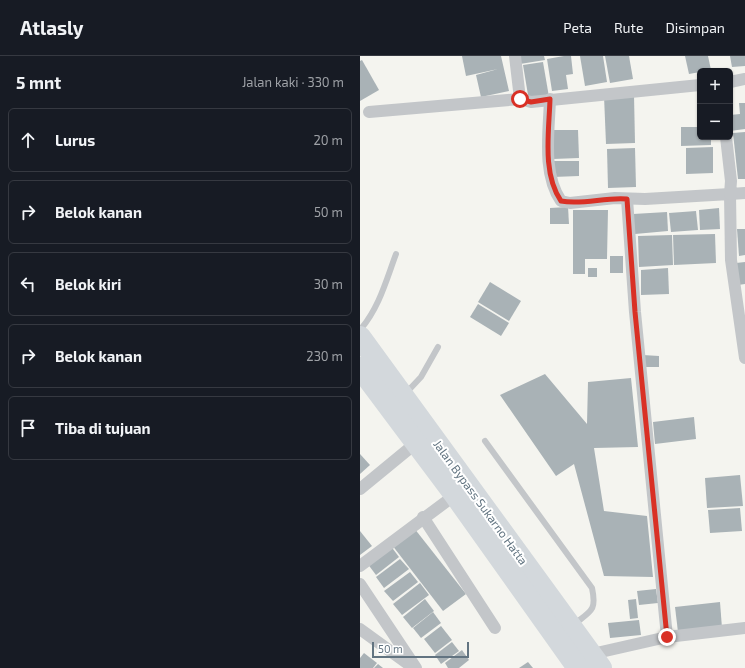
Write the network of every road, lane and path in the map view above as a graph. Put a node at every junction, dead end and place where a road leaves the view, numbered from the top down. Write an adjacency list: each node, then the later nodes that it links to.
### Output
1 (515, 56): 5 (street)
2 (745, 79): 3 (street)
3 (733, 81)
4 (697, 85): 6 (street)
5 (520, 99): 6 (street); 7 (street)
6 (550, 99): 11 (street)
7 (369, 112)
8 (726, 140): 10 (street)
9 (745, 193): 10 (street)
10 (730, 194): 11 (street); 16 (street)
11 (627, 199): 30 (street)
12 (396, 254): 13 (lane)
13 (360, 330)
14 (360, 337): 18 (highway, Jalan Bypass Sukarno Hatta)
15 (438, 347): 18 (lane)
16 (745, 358)
17 (360, 368): 20 (highway, Jalan Bypass Sukarno Hatta)
18 (403, 395): 26 (highway, Jalan Bypass Sukarno Hatta)
19 (485, 441): 26 (lane)
20 (416, 443): 21 (street); 22 (highway, Jalan Bypass Sukarno Hatta)
21 (360, 489)
22 (455, 495): 23 (street); 31 (highway, Jalan Bypass Sukarno Hatta)
23 (423, 517): 24 (street); 27 (street)
24 (360, 566)
25 (360, 584): 32 (street)
26 (572, 626): 31 (highway, Jalan Bypass Sukarno Hatta)
27 (495, 628)
28 (745, 628): 30 (street)
29 (360, 629): 32 (street)
30 (667, 637): 31 (street)
31 (590, 663)
32 (415, 668)

